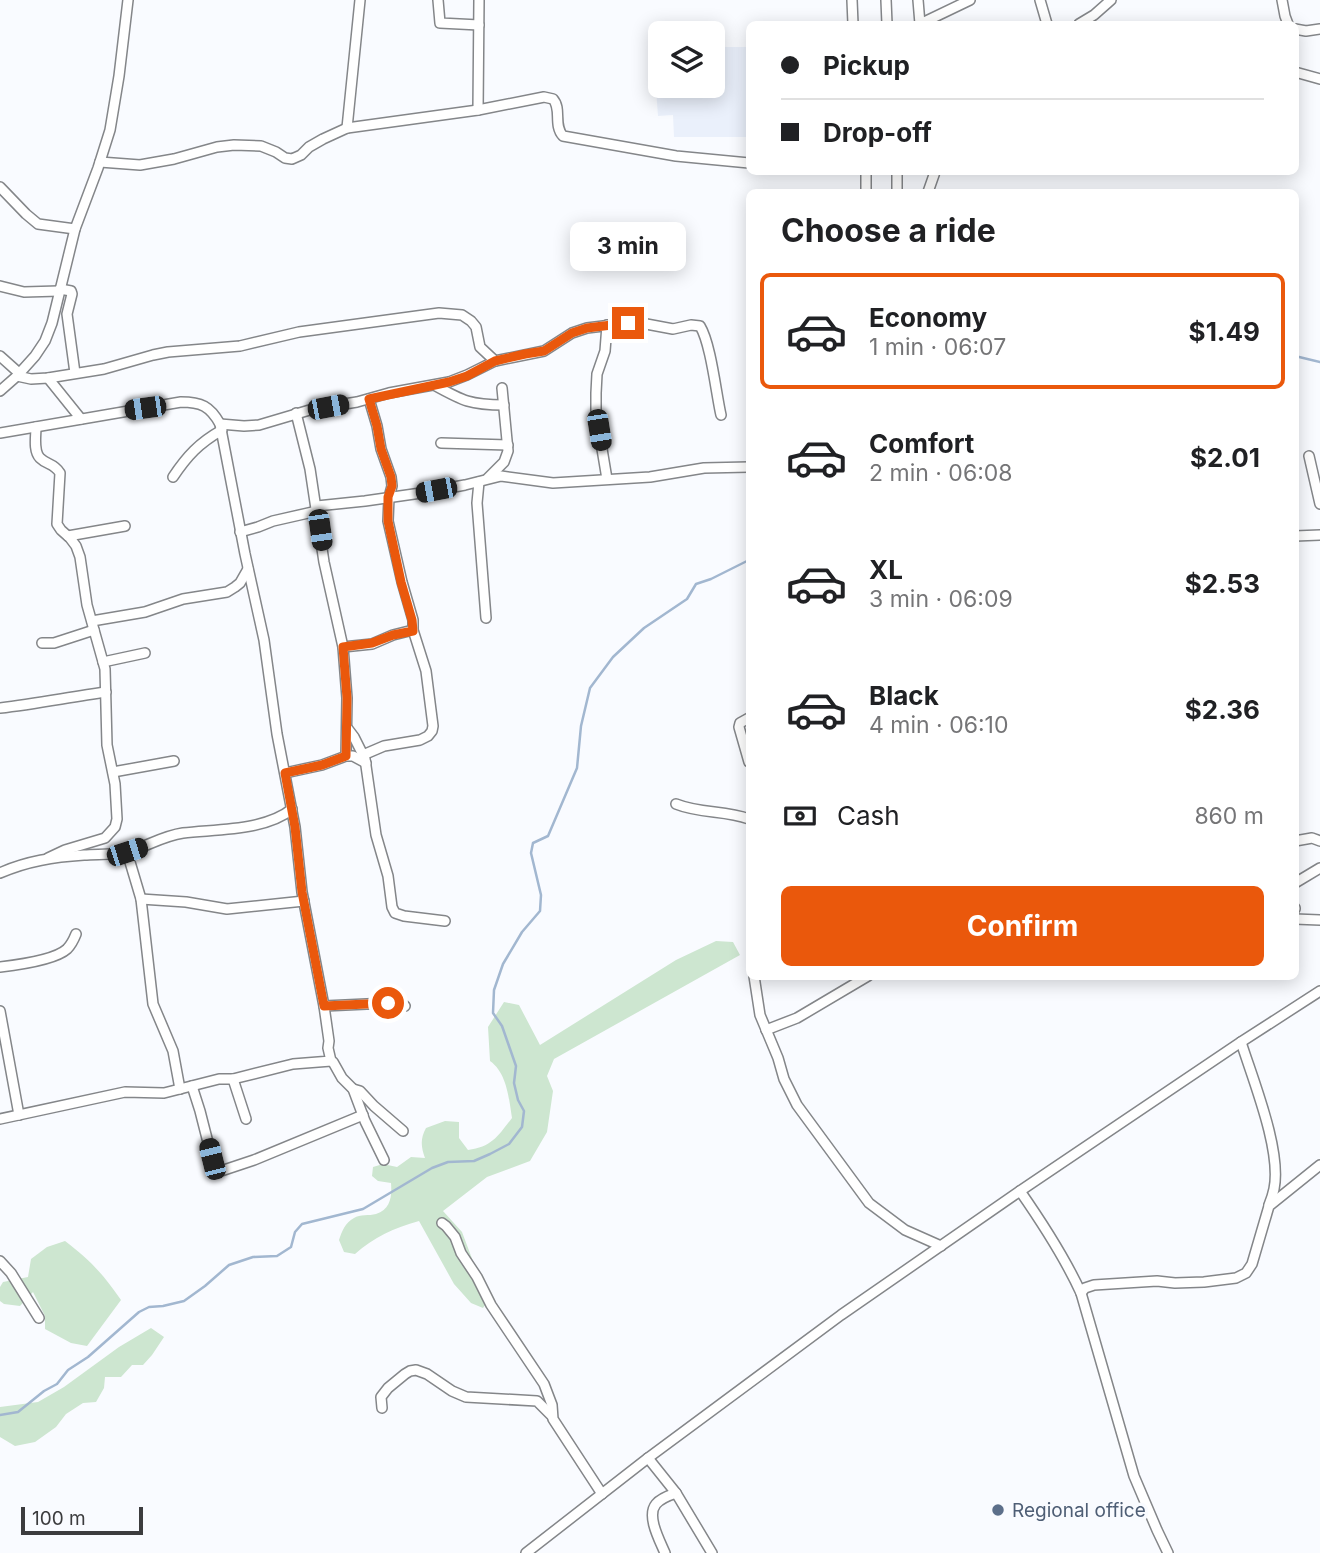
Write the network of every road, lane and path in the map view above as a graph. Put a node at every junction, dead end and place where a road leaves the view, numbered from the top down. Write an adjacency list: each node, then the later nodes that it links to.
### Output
1 (128, 0): 26 (street)
2 (360, 0): 25 (street)
3 (438, 0): 19 (street)
4 (479, 0): 19 (street)
5 (852, 0): 12 (street)
6 (886, 0): 13 (street)
7 (918, 0): 14 (street)
8 (970, 0): 15 (street)
9 (1040, 0): 16 (street)
10 (1111, 0): 17 (street)
11 (1282, 0): 18 (street)
12 (853, 21)
13 (887, 21)
14 (920, 21)
15 (926, 21)
16 (1046, 21)
17 (1084, 21)
18 (1287, 21)
19 (479, 25): 24 (street)
20 (1299, 29): 21 (street)
21 (1320, 29)
22 (1299, 73): 23 (street)
23 (1320, 79)
24 (478, 110): 25 (street); 27 (street)
25 (348, 128): 26 (street)
26 (100, 162): 29 (street)
27 (746, 163)
28 (0, 187): 29 (street)
29 (75, 229): 31 (street)
30 (0, 286): 31 (street)
31 (59, 290): 35 (street); 36 (street)
32 (607, 325): 34 (street); 44 (street); 54 (street)
33 (0, 356): 36 (street)
34 (495, 361): 35 (street); 38 (street)
35 (75, 373): 37 (street)
36 (18, 374): 37 (street); 40 (street)
37 (48, 378): 45 (street)
38 (434, 385): 41 (street); 42 (street)
39 (502, 388): 42 (street)
40 (0, 391)
41 (369, 399): 43 (street); 56 (street)
42 (504, 405): 50 (street)
43 (296, 413): 47 (street); 58 (street)
44 (721, 415)
45 (80, 419): 46 (street); 47 (street)
46 (36, 427): 48 (street); 62 (street)
47 (221, 427): 53 (street); 60 (street)
48 (0, 433)
49 (441, 443): 50 (street)
50 (508, 444): 55 (street)
51 (1309, 456): 57 (street)
52 (746, 467): 54 (street)
53 (173, 477)
54 (607, 479): 55 (street)
55 (483, 480): 56 (street); 65 (street)
56 (388, 497): 58 (street); 67 (street)
57 (1320, 504)
58 (317, 508): 60 (street); 69 (street)
59 (125, 526): 62 (street)
60 (240, 532): 64 (street)
61 (1320, 535): 63 (street)
62 (68, 536): 66 (street)
63 (1299, 536)
64 (248, 569): 66 (street); 81 (street)
65 (486, 618)
66 (93, 626): 68 (street); 71 (street)
67 (413, 631): 69 (street); 78 (street)
68 (42, 643)
69 (343, 647): 75 (street)
70 (145, 653): 71 (street)
71 (103, 662): 72 (street)
72 (106, 692): 73 (street); 80 (street)
73 (0, 708)
74 (746, 720): 76 (street)
75 (348, 729): 77 (street); 78 (street)
76 (746, 752)
77 (346, 756): 78 (street); 81 (street)
78 (365, 759): 96 (street)
79 (174, 761): 80 (street)
80 (113, 772): 88 (street)
81 (285, 773): 83 (street)
82 (676, 804): 84 (street)
83 (292, 809): 87 (street); 93 (street)
84 (746, 818)
85 (1299, 840): 86 (street)
86 (1320, 841)
87 (127, 852): 88 (street); 92 (street)
88 (48, 858): 90 (street)
89 (1320, 868): 91 (street)
90 (0, 873)
91 (1299, 881)
92 (141, 899): 93 (street); 110 (street)
93 (304, 901): 102 (street)
94 (1299, 919): 95 (street)
95 (1320, 920)
96 (446, 921)
97 (76, 934): 98 (street)
98 (0, 967)
99 (755, 980): 105 (street)
100 (861, 980): 105 (street)
101 (1320, 991): 106 (street)
102 (324, 1006): 103 (street); 107 (street)
103 (405, 1006)
104 (0, 1011): 112 (street)
105 (766, 1030): 123 (street)
106 (1241, 1042): 120 (street); 121 (street)
107 (331, 1061): 108 (street); 111 (street)
108 (233, 1079): 109 (street); 115 (street)
109 (191, 1086): 110 (street); 113 (street)
110 (180, 1089): 112 (street)
111 (353, 1089): 113 (street); 116 (street)
112 (19, 1115): 114 (street)
113 (363, 1115): 117 (street)
114 (0, 1119)
115 (246, 1119)
116 (402, 1131)
117 (384, 1160)
118 (1317, 1167): 119 (street); 121 (street)
119 (1320, 1180)
120 (1020, 1191): 123 (street); 125 (street)
121 (1269, 1206): 125 (street)
122 (442, 1223): 128 (street)
123 (941, 1246): 129 (street)
124 (0, 1261): 126 (street)
125 (1080, 1293): 135 (street)
126 (39, 1318)
127 (382, 1408): 128 (street)
128 (552, 1416): 131 (street)
129 (648, 1458): 130 (street); 131 (street)
130 (676, 1493): 133 (street); 134 (street)
131 (602, 1494): 132 (street)
132 (526, 1553)
133 (665, 1553)
134 (712, 1553)
135 (1168, 1553)

